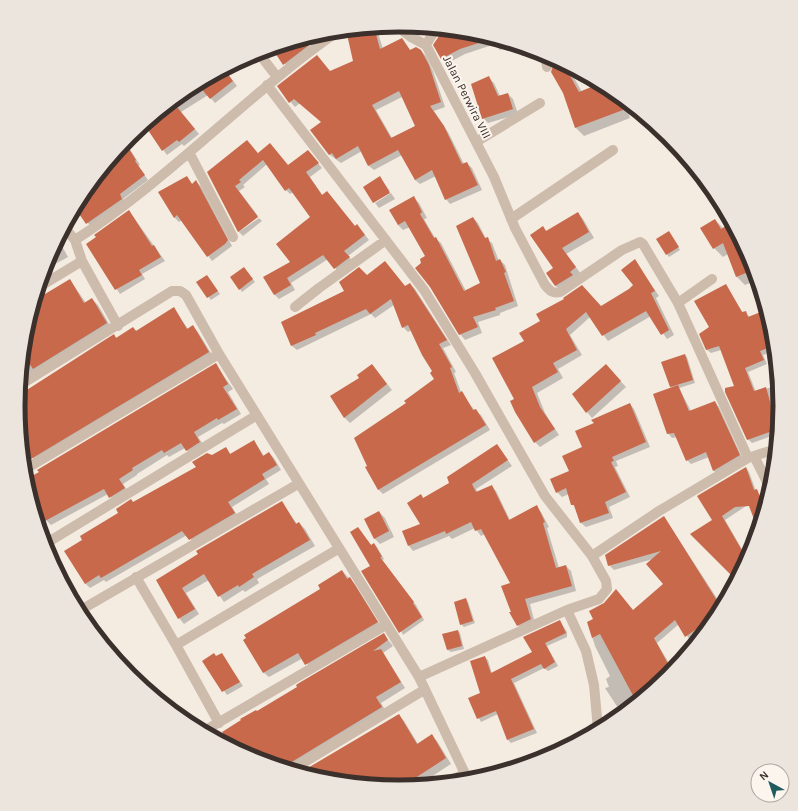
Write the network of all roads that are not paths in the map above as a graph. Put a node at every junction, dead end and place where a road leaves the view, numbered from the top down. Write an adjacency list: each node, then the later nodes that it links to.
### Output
1 (404, 32): 5 (street)
2 (433, 33): 5 (street)
3 (327, 39): 6 (street)
4 (314, 41): 6 (street)
5 (426, 45): 13 (street, Jalan Perwira VIII)
6 (317, 46): 10 (street)
7 (262, 58): 10 (street)
8 (546, 62): 9 (street)
9 (547, 67)
10 (277, 77): 11 (street)
11 (268, 85): 15 (street); 20 (street)
12 (540, 104): 13 (street)
13 (476, 142): 16 (street, Jalan Perwira VIII)
14 (613, 150): 16 (street)
15 (190, 154): 18 (street); 19 (street)
16 (511, 219): 24 (street, Jalan Perwira VIII)
17 (68, 232): 19 (street)
18 (233, 237)
19 (75, 240): 21 (street)
20 (386, 240): 25 (street); 37 (street)
21 (82, 261): 23 (street); 26 (street)
22 (712, 279): 24 (street)
23 (46, 283)
24 (678, 303): 31 (street)
25 (295, 308)
26 (118, 326): 27 (street); 28 (street)
27 (219, 354): 29 (street); 32 (street)
28 (26, 381)
29 (258, 415): 34 (street); 35 (street)
30 (770, 451): 31 (street)
31 (751, 457): 33 (street); 37 (street)
32 (30, 466)
33 (765, 480)
34 (298, 484): 36 (street); 38 (street)
35 (50, 541)
36 (338, 549): 41 (street); 42 (street)
37 (592, 556): 40 (street)
38 (136, 578): 39 (street); 42 (street)
39 (85, 608)
40 (567, 610): 43 (street); 45 (street)
41 (386, 625): 43 (street); 46 (street)
42 (176, 645): 46 (street)
43 (419, 677): 44 (street)
44 (424, 690): 48 (street); 49 (street)
45 (597, 722)
46 (219, 723): 47 (street)
47 (210, 728)
48 (299, 766)
49 (466, 773)

